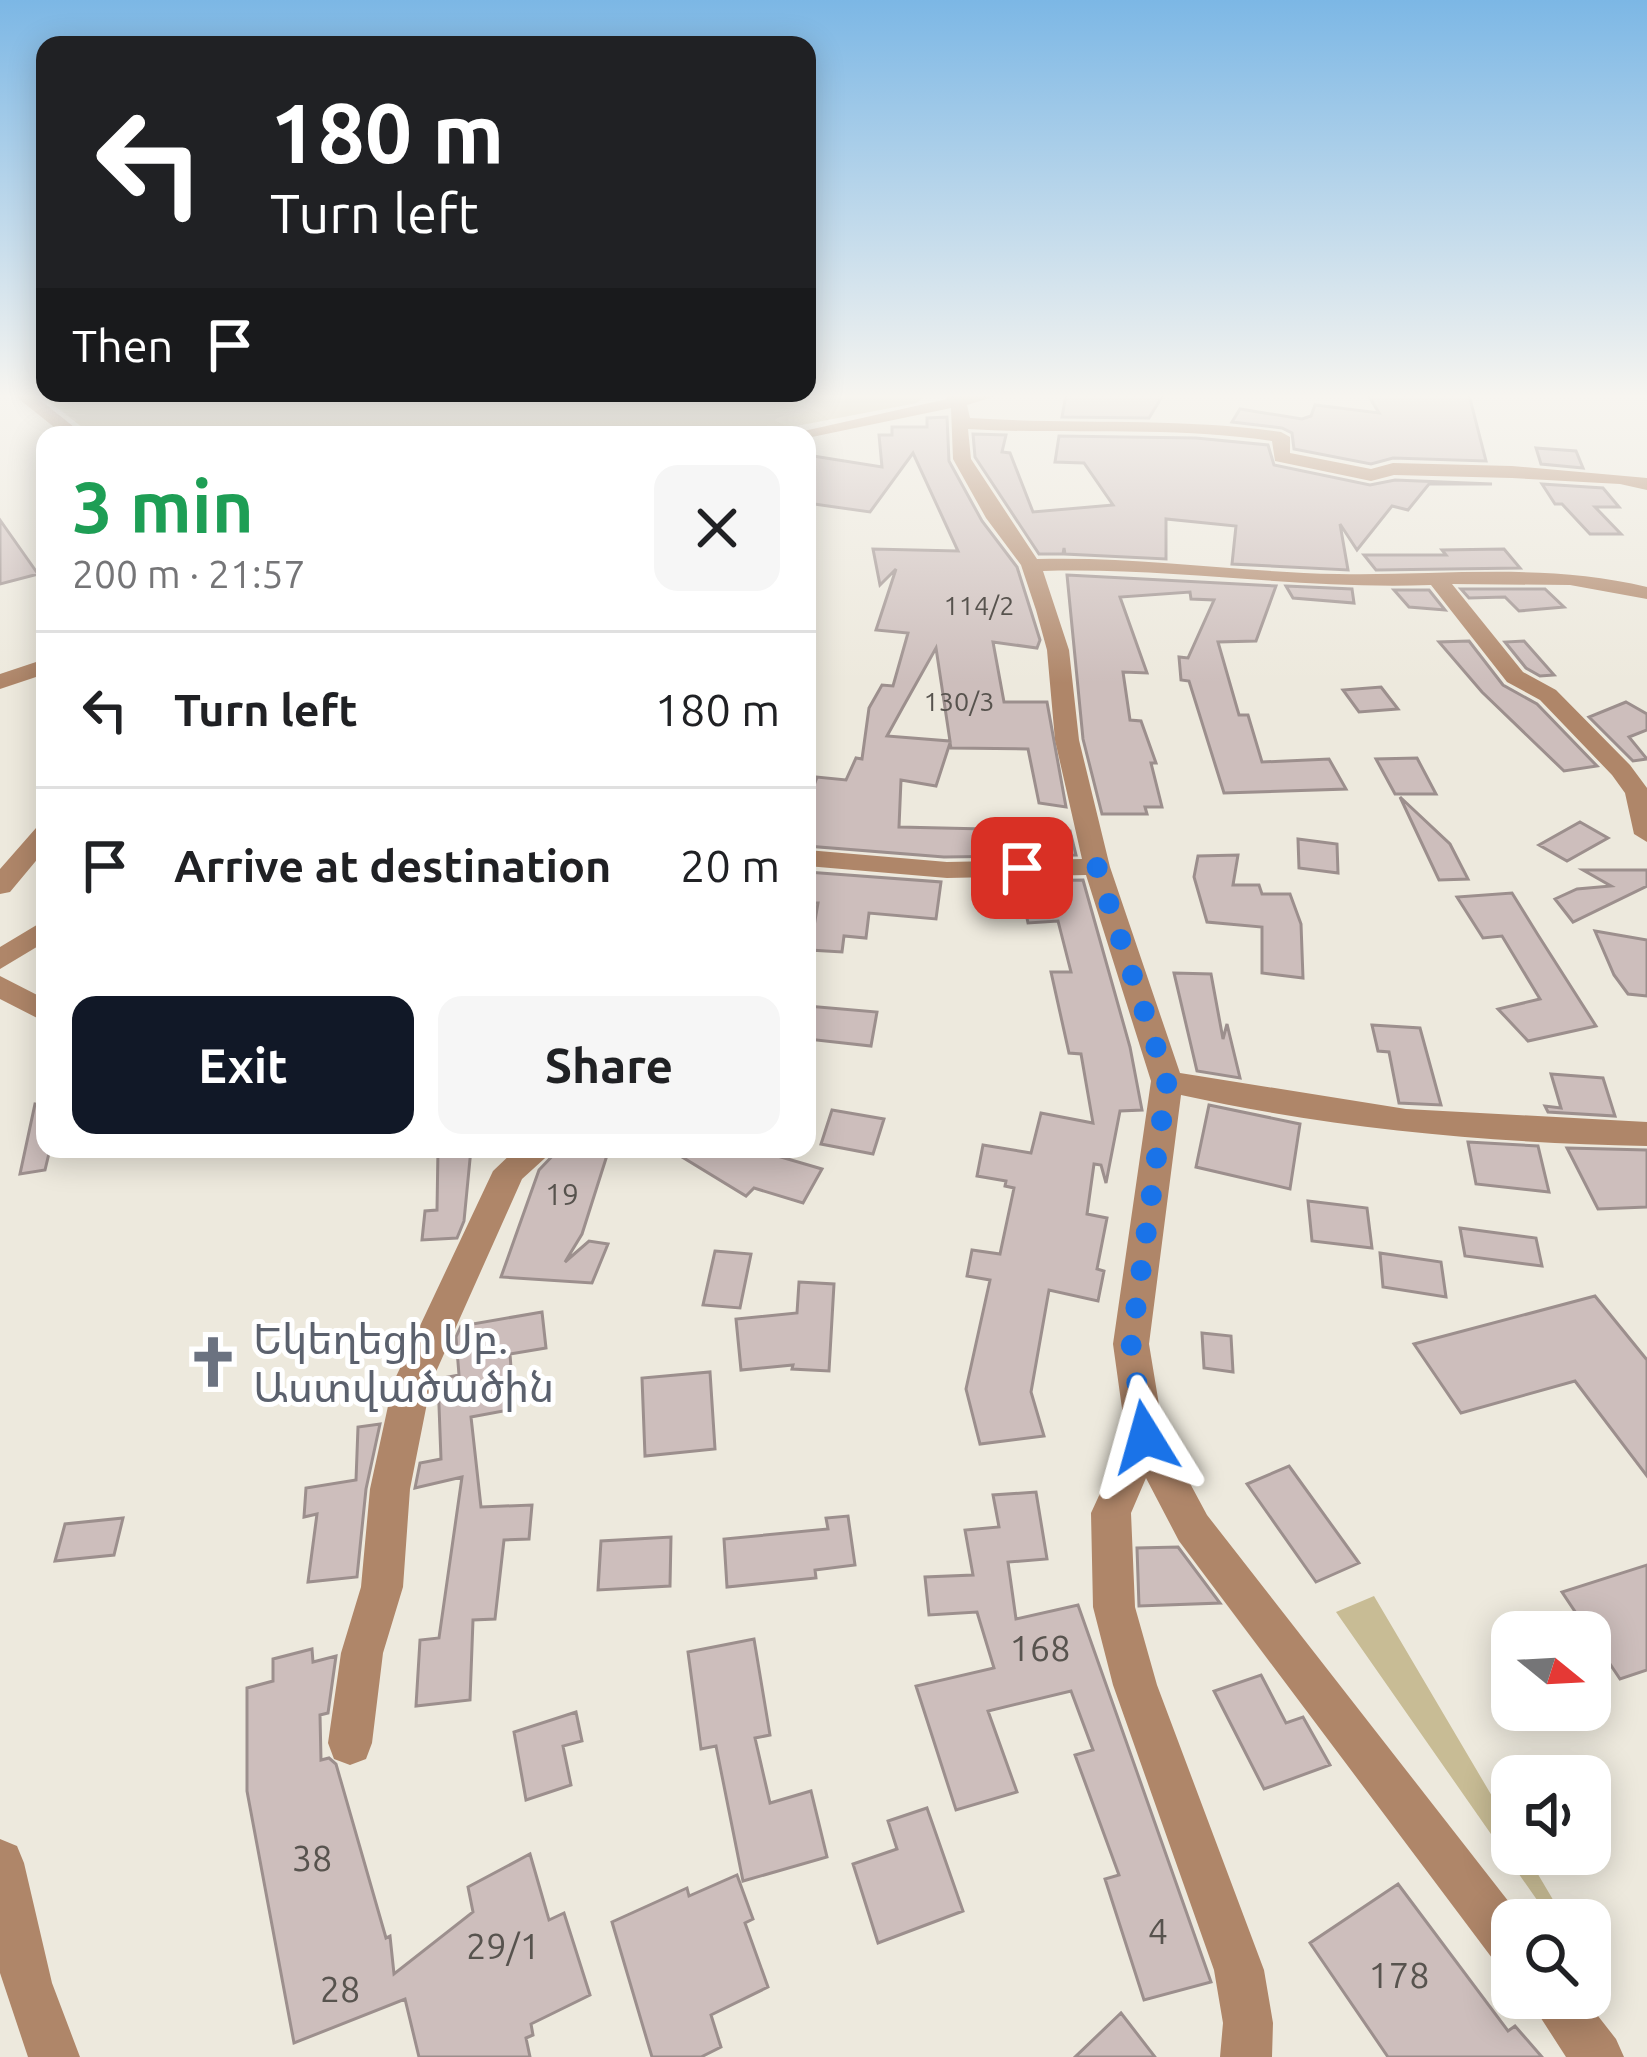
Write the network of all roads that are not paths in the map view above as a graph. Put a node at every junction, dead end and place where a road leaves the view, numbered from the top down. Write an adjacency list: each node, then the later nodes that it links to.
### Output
1 (982, 491): 2 (street)
2 (1031, 565): 3 (street); 10 (street)
3 (1436, 578): 4 (street); 7 (street)
4 (1647, 592)
5 (36, 669): 6 (street)
6 (0, 682)
7 (1647, 834)
8 (36, 844): 11 (street)
9 (816, 859): 10 (street)
10 (1097, 867): 16 (street)
11 (0, 886)
12 (36, 935): 13 (street)
13 (0, 960)
14 (0, 986): 15 (street)
15 (36, 1007)
16 (1167, 1081): 17 (street); 19 (street)
17 (1647, 1134)
18 (527, 1158): 20 (street)
19 (1145, 1437): 22 (street); 25 (street)
20 (350, 1743)
21 (0, 1863): 24 (street)
22 (1491, 1918)
23 (1569, 2019): 26 (street)
24 (54, 2057)
25 (1246, 2057)
26 (1598, 2057)

